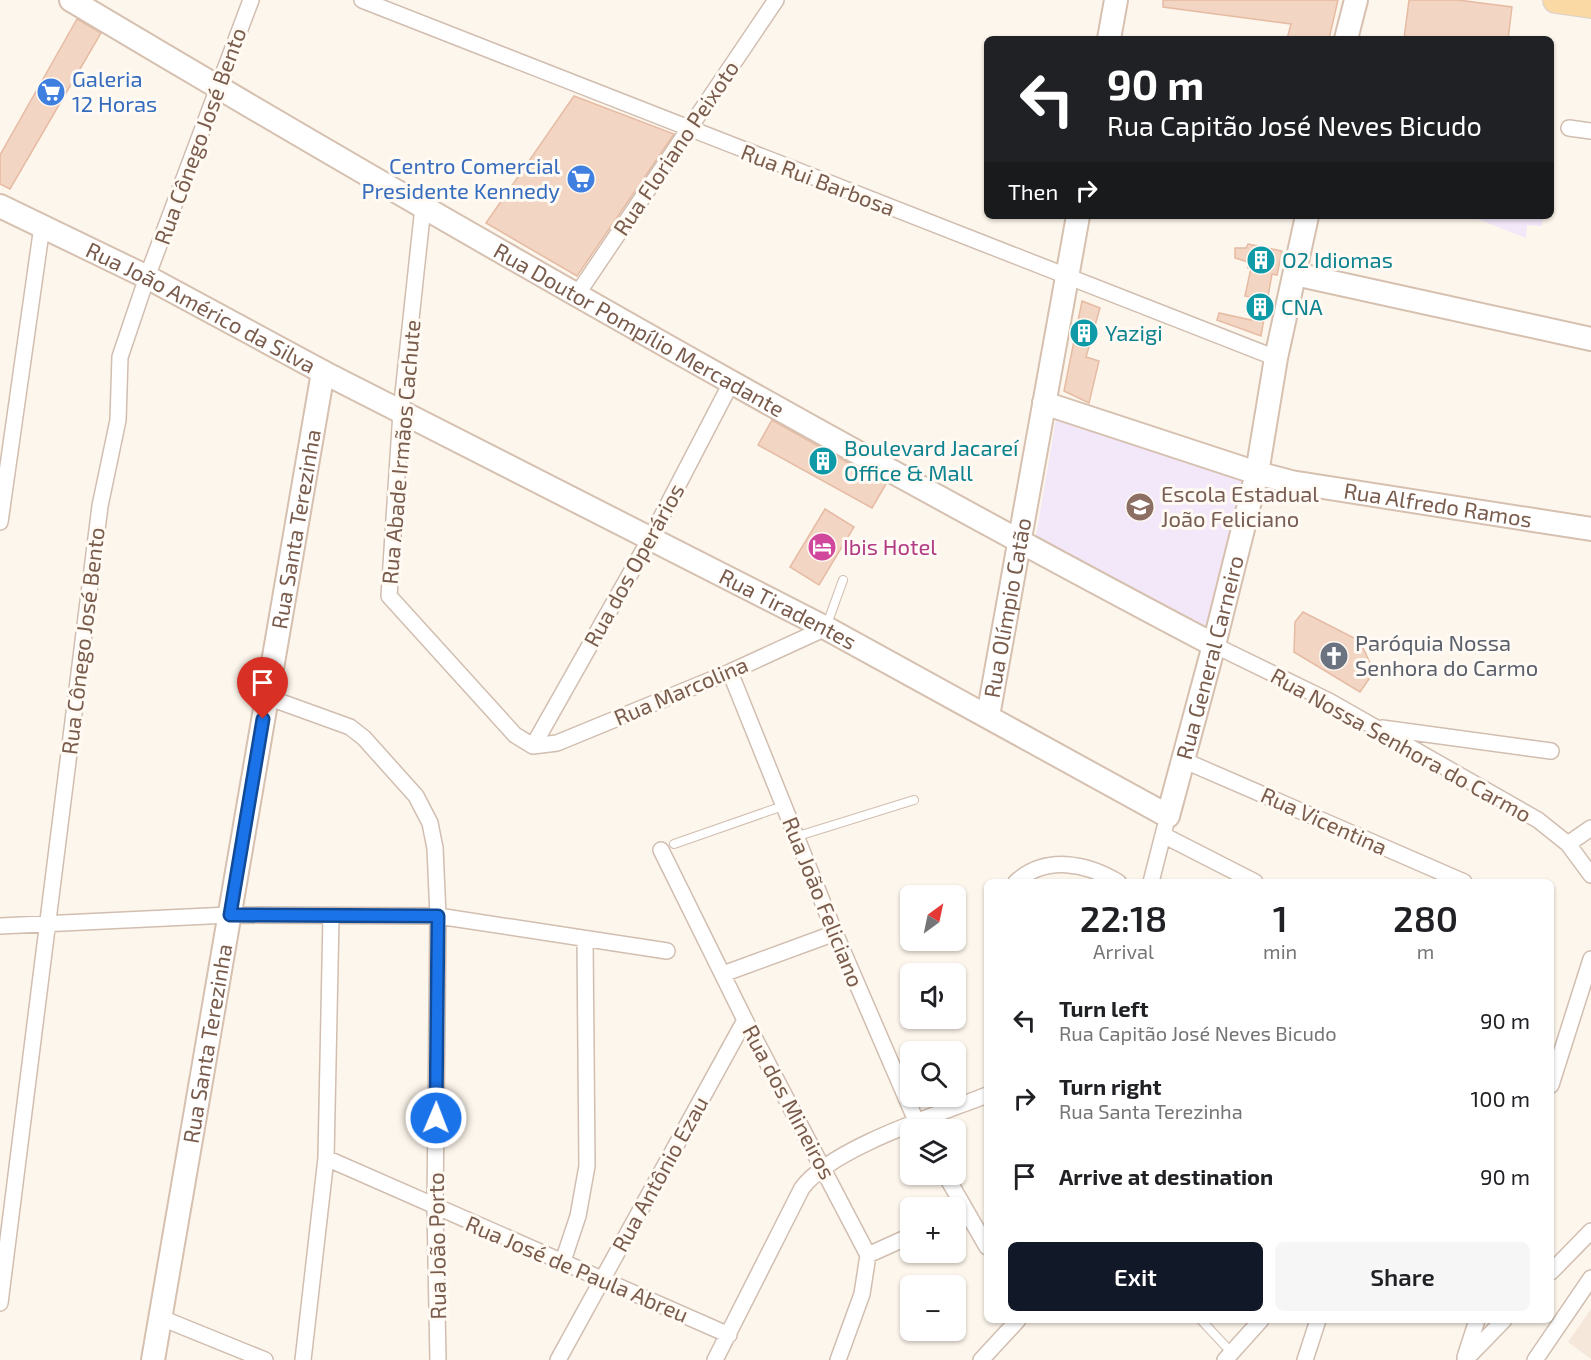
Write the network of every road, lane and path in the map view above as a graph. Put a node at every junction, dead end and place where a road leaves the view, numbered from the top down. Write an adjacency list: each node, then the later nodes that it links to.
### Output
1 (71, 0): 11 (main road, Rua Doutor Pompílio Mercadante)
2 (251, 0): 11 (street, Rua Cônego José Bento)
3 (362, 0): 13 (street, Rua Rui Barbosa)
4 (776, 0): 13 (street, Rua Floriano Peixoto)
5 (1116, 0): 9 (main road)
6 (1356, 0): 10 (main road)
7 (1556, 0): 8 (main road)
8 (1591, 5)
9 (1110, 36)
10 (1347, 36)
11 (219, 88): 16 (main road, Rua Doutor Pompílio Mercadante); 21 (street, Rua Cônego José Bento)
12 (1569, 128): 14 (street)
13 (690, 130): 22 (street, Rua Rui Barbosa); 23 (street, Rua Floriano Peixoto)
14 (1591, 131)
15 (0, 206): 19 (main road, Rua João Américo da Silva)
16 (423, 207): 23 (main road, Rua Doutor Pompílio Mercadante); 29 (street, Rua Abade Irmãos Cachute)
17 (1077, 219): 22 (main road, Rua Olímpio Catão)
18 (1306, 219): 20 (main road, Rua General Carneiro)
19 (42, 226): 21 (main road, Rua João Américo da Silva); 31 (street)
20 (1295, 274): 24 (main road); 25 (main road, Rua General Carneiro)
21 (147, 277): 26 (main road, Rua João Américo da Silva); 61 (street, Rua Cônego José Bento)
22 (1067, 278): 25 (street, Rua Rui Barbosa); 28 (main road, Rua Olímpio Catão)
23 (576, 296): 27 (main road, Rua Doutor Pompílio Mercadante)
24 (1591, 339)
25 (1276, 358): 30 (main road, Rua General Carneiro)
26 (323, 372): 29 (main road, Rua João Américo da Silva); 39 (main road, Rua Santa Terezinha)
27 (731, 383): 33 (street, Rua dos Operários); 34 (main road, Rua Doutor Pompílio Mercadante)
28 (1044, 403): 30 (main road, Rua Alfredo Ramos); 34 (main road, Rua Olímpio Catão)
29 (401, 412): 33 (main road, Rua Tiradentes); 42 (street, Rua Abade Irmãos Cachute)
30 (1257, 473): 32 (main road, Rua Alfredo Ramos); 37 (main road, Rua General Carneiro)
31 (0, 522)
32 (1591, 529)
33 (651, 537): 36 (main road, Rua Tiradentes); 42 (street, Rua dos Operários)
34 (1021, 543): 37 (main road, Rua Doutor Pompílio Mercadante); 40 (main road, Rua Olímpio Catão)
35 (843, 580): 36 (lane)
36 (826, 628): 38 (street, Rua Marcolina); 40 (main road, Rua Tiradentes)
37 (1214, 645): 41 (street, Rua Nossa Senhora do Carmo); 44 (main road, Rua General Carneiro)
38 (730, 672): 42 (street, Rua Marcolina); 46 (street, Rua João Feliciano)
39 (267, 697): 58 (main road, Rua Santa Terezinha); 59 (street, Rua João Porto)
40 (988, 716): 47 (main road, Rua Tiradentes)
41 (1374, 727): 43 (street); 50 (street, Rua Nossa Senhora do Carmo)
42 (533, 746)
43 (1551, 751)
44 (1184, 760): 47 (main road, Rua General Carneiro); 57 (street, Rua Vicentina)
45 (914, 800): 49 (lane)
46 (783, 806): 49 (street, Rua João Feliciano); 51 (lane)
47 (1165, 826): 55 (street); 56 (street)
48 (1591, 828): 50 (street)
49 (795, 837): 63 (street, Rua João Feliciano)
50 (1568, 844): 52 (street, Rua Nossa Senhora do Carmo)
51 (668, 847): 67 (street, Rua dos Mineiros)
52 (1591, 875)
53 (1021, 879): 54 (street)
54 (1112, 879)
55 (1152, 879)
56 (1250, 879)
57 (1457, 879)
58 (230, 915): 60 (street); 61 (street); 87 (main road, Rua Santa Terezinha)
59 (438, 916): 60 (street); 64 (street); 76 (street, Rua João Porto)
60 (331, 917): 74 (street)
61 (46, 923): 62 (street); 86 (street, Rua Cônego José Bento)
62 (0, 926)
63 (835, 933): 67 (street); 71 (street, Rua João Feliciano)
64 (585, 939): 65 (street); 82 (street)
65 (667, 951)
66 (1591, 959): 69 (street)
67 (723, 974): 68 (street, Rua dos Mineiros)
68 (745, 1020): 75 (street, Rua dos Mineiros); 84 (street, Rua Antônio Ezau)
69 (1554, 1076)
70 (984, 1096): 72 (street)
71 (915, 1119)
72 (935, 1119)
73 (900, 1134): 75 (street)
74 (326, 1158): 76 (street, Rua José de Paula Abreu); 98 (street)
75 (823, 1167): 81 (street, Rua dos Mineiros); 94 (street)
76 (435, 1208): 82 (street, Rua José de Paula Abreu); 99 (street, Rua João Porto)
77 (966, 1222): 80 (street)
78 (1591, 1231): 83 (street)
79 (900, 1241): 81 (street)
80 (984, 1243)
81 (868, 1255): 102 (street)
82 (563, 1261): 84 (street, Rua José de Paula Abreu)
83 (1554, 1269)
84 (603, 1278): 94 (street, Rua José de Paula Abreu); 100 (street, Rua Antônio Ezau)
85 (1591, 1278): 106 (street)
86 (0, 1303)
87 (159, 1317): 96 (main road, Rua Santa Terezinha); 97 (street)
88 (1015, 1323): 103 (street)
89 (1203, 1323): 95 (lane)
90 (1258, 1323): 95 (street)
91 (1317, 1323): 104 (street)
92 (1476, 1323): 105 (street)
93 (1501, 1323): 105 (street)
94 (729, 1335): 101 (street)
95 (1228, 1357)
96 (153, 1360)
97 (265, 1360)
98 (303, 1360)
99 (438, 1360)
100 (558, 1360)
101 (716, 1360)
102 (838, 1360)
103 (981, 1360)
104 (1305, 1360)
105 (1465, 1360)
106 (1535, 1360)

